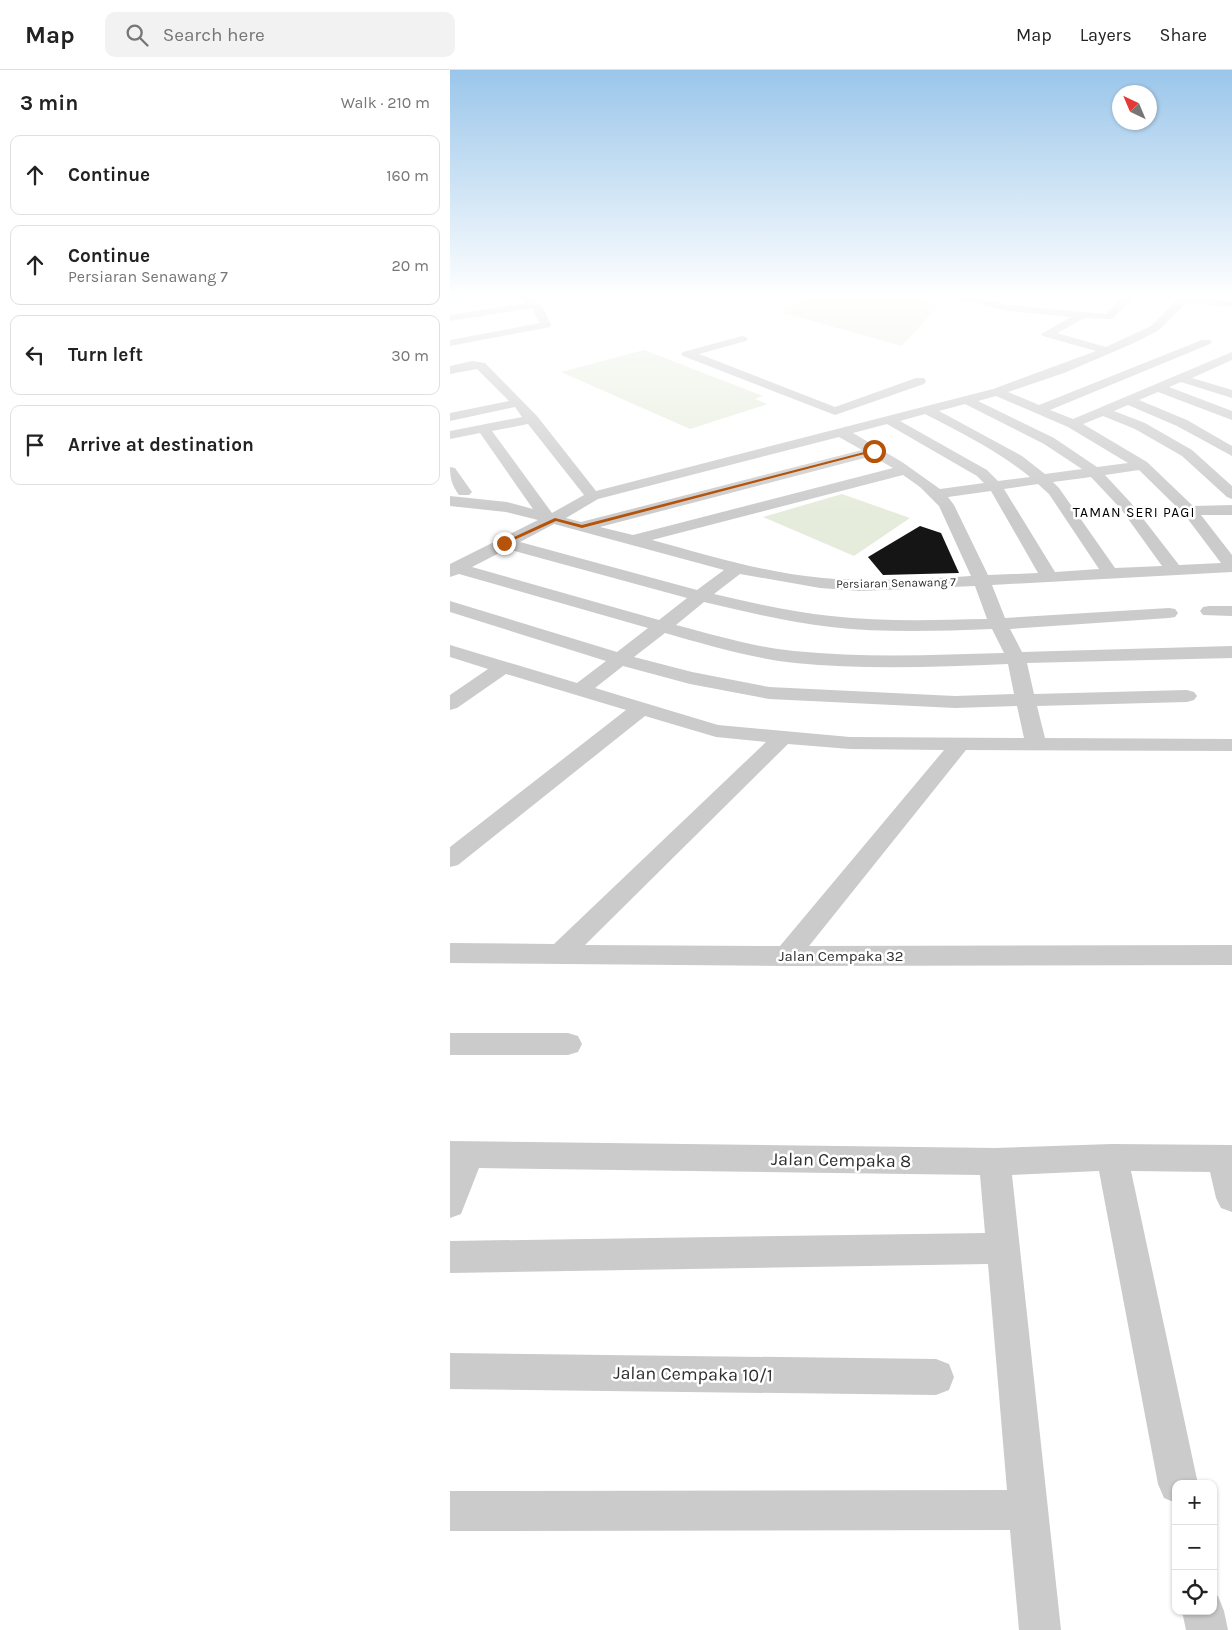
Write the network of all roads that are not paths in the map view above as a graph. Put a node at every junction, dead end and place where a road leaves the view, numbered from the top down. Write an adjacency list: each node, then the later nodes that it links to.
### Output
1 (481, 368): 6 (street)
2 (723, 368): 20 (street)
3 (1062, 368): 13 (street)
4 (1156, 368): 18 (street)
5 (1205, 368): 7 (street)
6 (492, 377): 8 (street); 12 (street)
7 (1181, 378): 10 (street); 11 (street)
8 (475, 380)
9 (920, 381): 20 (street)
10 (1159, 388): 16 (street); 22 (street)
11 (1228, 389)
12 (505, 390): 14 (street); 17 (street)
13 (997, 392): 15 (street); 18 (street)
14 (486, 393)
15 (967, 400): 19 (street); 37 (street)
16 (1129, 401): 21 (street); 32 (street)
17 (518, 403): 23 (street); 24 (street)
18 (1042, 409): 26 (street)
19 (927, 410): 25 (street); 38 (street)
20 (835, 411): 27 (street)
21 (1103, 411): 26 (street); 43 (street)
22 (1232, 416)
23 (450, 417)
24 (532, 420): 28 (street); 44 (street)
25 (889, 420): 27 (street); 40 (street)
26 (1073, 424): 34 (street)
27 (868, 425): 29 (street)
28 (484, 428): 30 (street); 48 (street)
29 (841, 432): 31 (street); 33 (street)
30 (450, 435)
31 (874, 451): 35 (street); 39 (street)
32 (1232, 452)
33 (729, 461): 39 (street); 44 (street)
34 (1142, 464): 37 (street); 47 (street)
35 (904, 470): 42 (street); 50 (street)
36 (450, 471): 41 (street)
37 (1094, 472): 38 (street); 55 (street)
38 (1042, 480): 40 (street); 56 (street)
39 (756, 482): 49 (street)
40 (995, 486): 42 (street); 57 (street)
41 (464, 492)
42 (939, 494): 58 (street)
43 (1232, 494)
44 (593, 496): 48 (street)
45 (450, 501): 48 (street, Persiaran Senawang 7)
46 (1232, 510): 47 (street)
47 (1189, 512): 52 (street)
48 (550, 518): 49 (street, Persiaran Senawang 7); 51 (street)
49 (582, 526): 50 (street, Persiaran Senawang 7)
50 (632, 540): 53 (street, Persiaran Senawang 7)
51 (504, 543): 54 (street); 59 (street)
52 (1232, 567): 55 (street, Persiaran Senawang 7)
53 (737, 568): 58 (street, Persiaran Senawang 7); 59 (street)
54 (453, 570): 65 (street)
55 (1174, 570): 56 (street, Persiaran Senawang 7)
56 (1110, 573): 57 (street, Persiaran Senawang 7)
57 (1050, 578): 58 (street, Persiaran Senawang 7)
58 (982, 581): 64 (street)
59 (701, 596): 64 (street); 65 (street)
60 (450, 606): 69 (street)
61 (1209, 611): 62 (street)
62 (1232, 611)
63 (1169, 613): 64 (street)
64 (999, 625): 68 (street)
65 (662, 627): 68 (street); 69 (street)
66 (450, 650): 70 (street)
67 (1232, 652): 68 (street)
68 (1016, 658): 73 (street)
69 (620, 659): 71 (street); 73 (street)
70 (502, 668): 71 (street); 74 (street)
71 (580, 690): 75 (street)
72 (1187, 696): 73 (street)
73 (1026, 700): 78 (street)
74 (450, 704)
75 (641, 708): 76 (street); 80 (street)
76 (783, 737): 77 (street); 82 (street)
77 (960, 744): 78 (street); 84 (street)
78 (1036, 744): 79 (street)
79 (1232, 746)
80 (450, 859)
81 (450, 953): 82 (street, Jalan Cempaka 32)
82 (561, 954): 84 (street, Jalan Cempaka 32)
83 (1232, 955): 84 (street, Jalan Cempaka 32)
84 (787, 956)
85 (450, 1044): 86 (street)
86 (568, 1044)
87 (459, 1154): 90 (street, Jalan Cempaka 8); 92 (street)
88 (1112, 1157): 89 (street, Jalan Cempaka 8); 90 (street, Jalan Cempaka 8); 97 (street)
89 (1227, 1159): 91 (street)
90 (995, 1162): 93 (street)
91 (1232, 1198)
92 (450, 1204)
93 (1003, 1248): 94 (street); 98 (street)
94 (450, 1257)
95 (450, 1371): 96 (street, Jalan Cempaka 10/1)
96 (936, 1377)
97 (1177, 1480)
98 (1028, 1510): 99 (street); 101 (street)
99 (450, 1511)
100 (1204, 1615): 102 (street)
101 (1040, 1630)
102 (1207, 1630)

